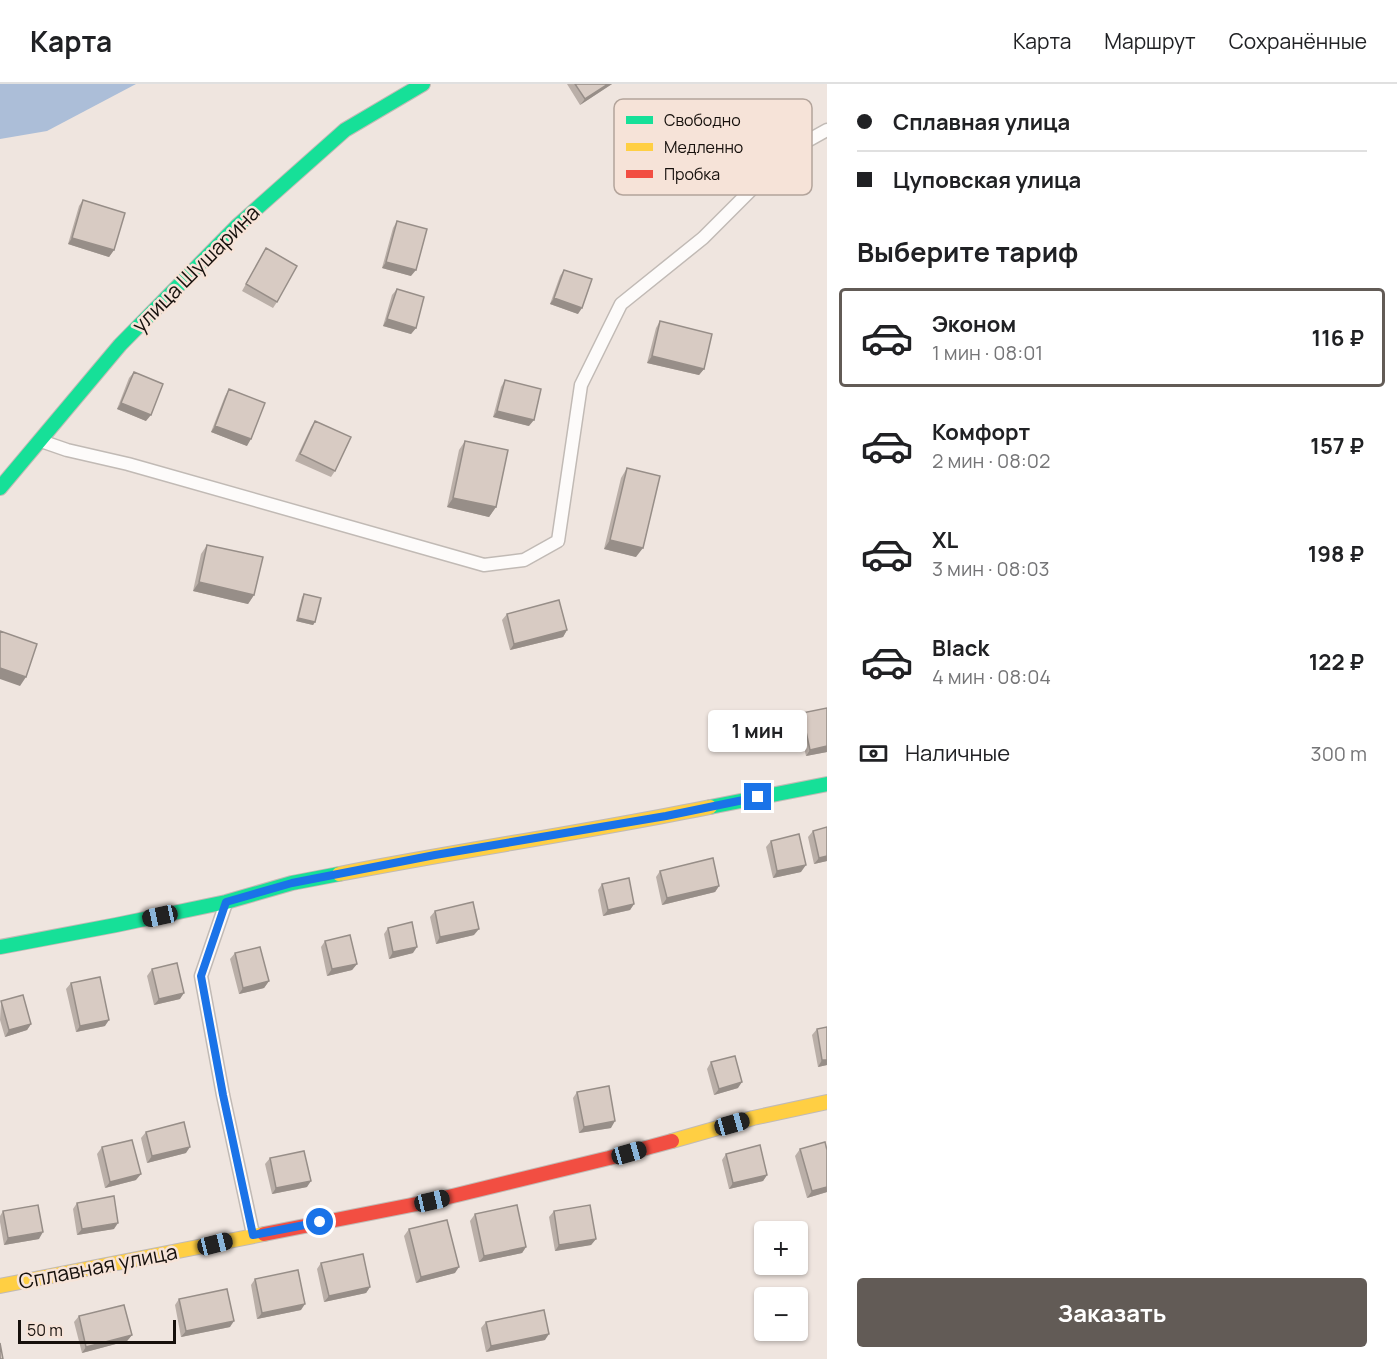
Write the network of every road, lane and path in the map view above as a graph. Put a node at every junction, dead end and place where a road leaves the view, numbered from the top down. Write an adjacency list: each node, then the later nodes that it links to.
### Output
1 (423, 84): 5 (street, улица Шушарина)
2 (827, 130): 3 (lane)
3 (812, 138)
4 (746, 195): 5 (lane)
5 (40, 441): 6 (street, улица Шушарина)
6 (0, 488)
7 (827, 784): 8 (street)
8 (226, 902): 9 (street); 11 (lane)
9 (0, 947)
10 (827, 1102): 11 (street, Сплавная улица)
11 (253, 1235): 12 (street, Сплавная улица)
12 (0, 1286)

